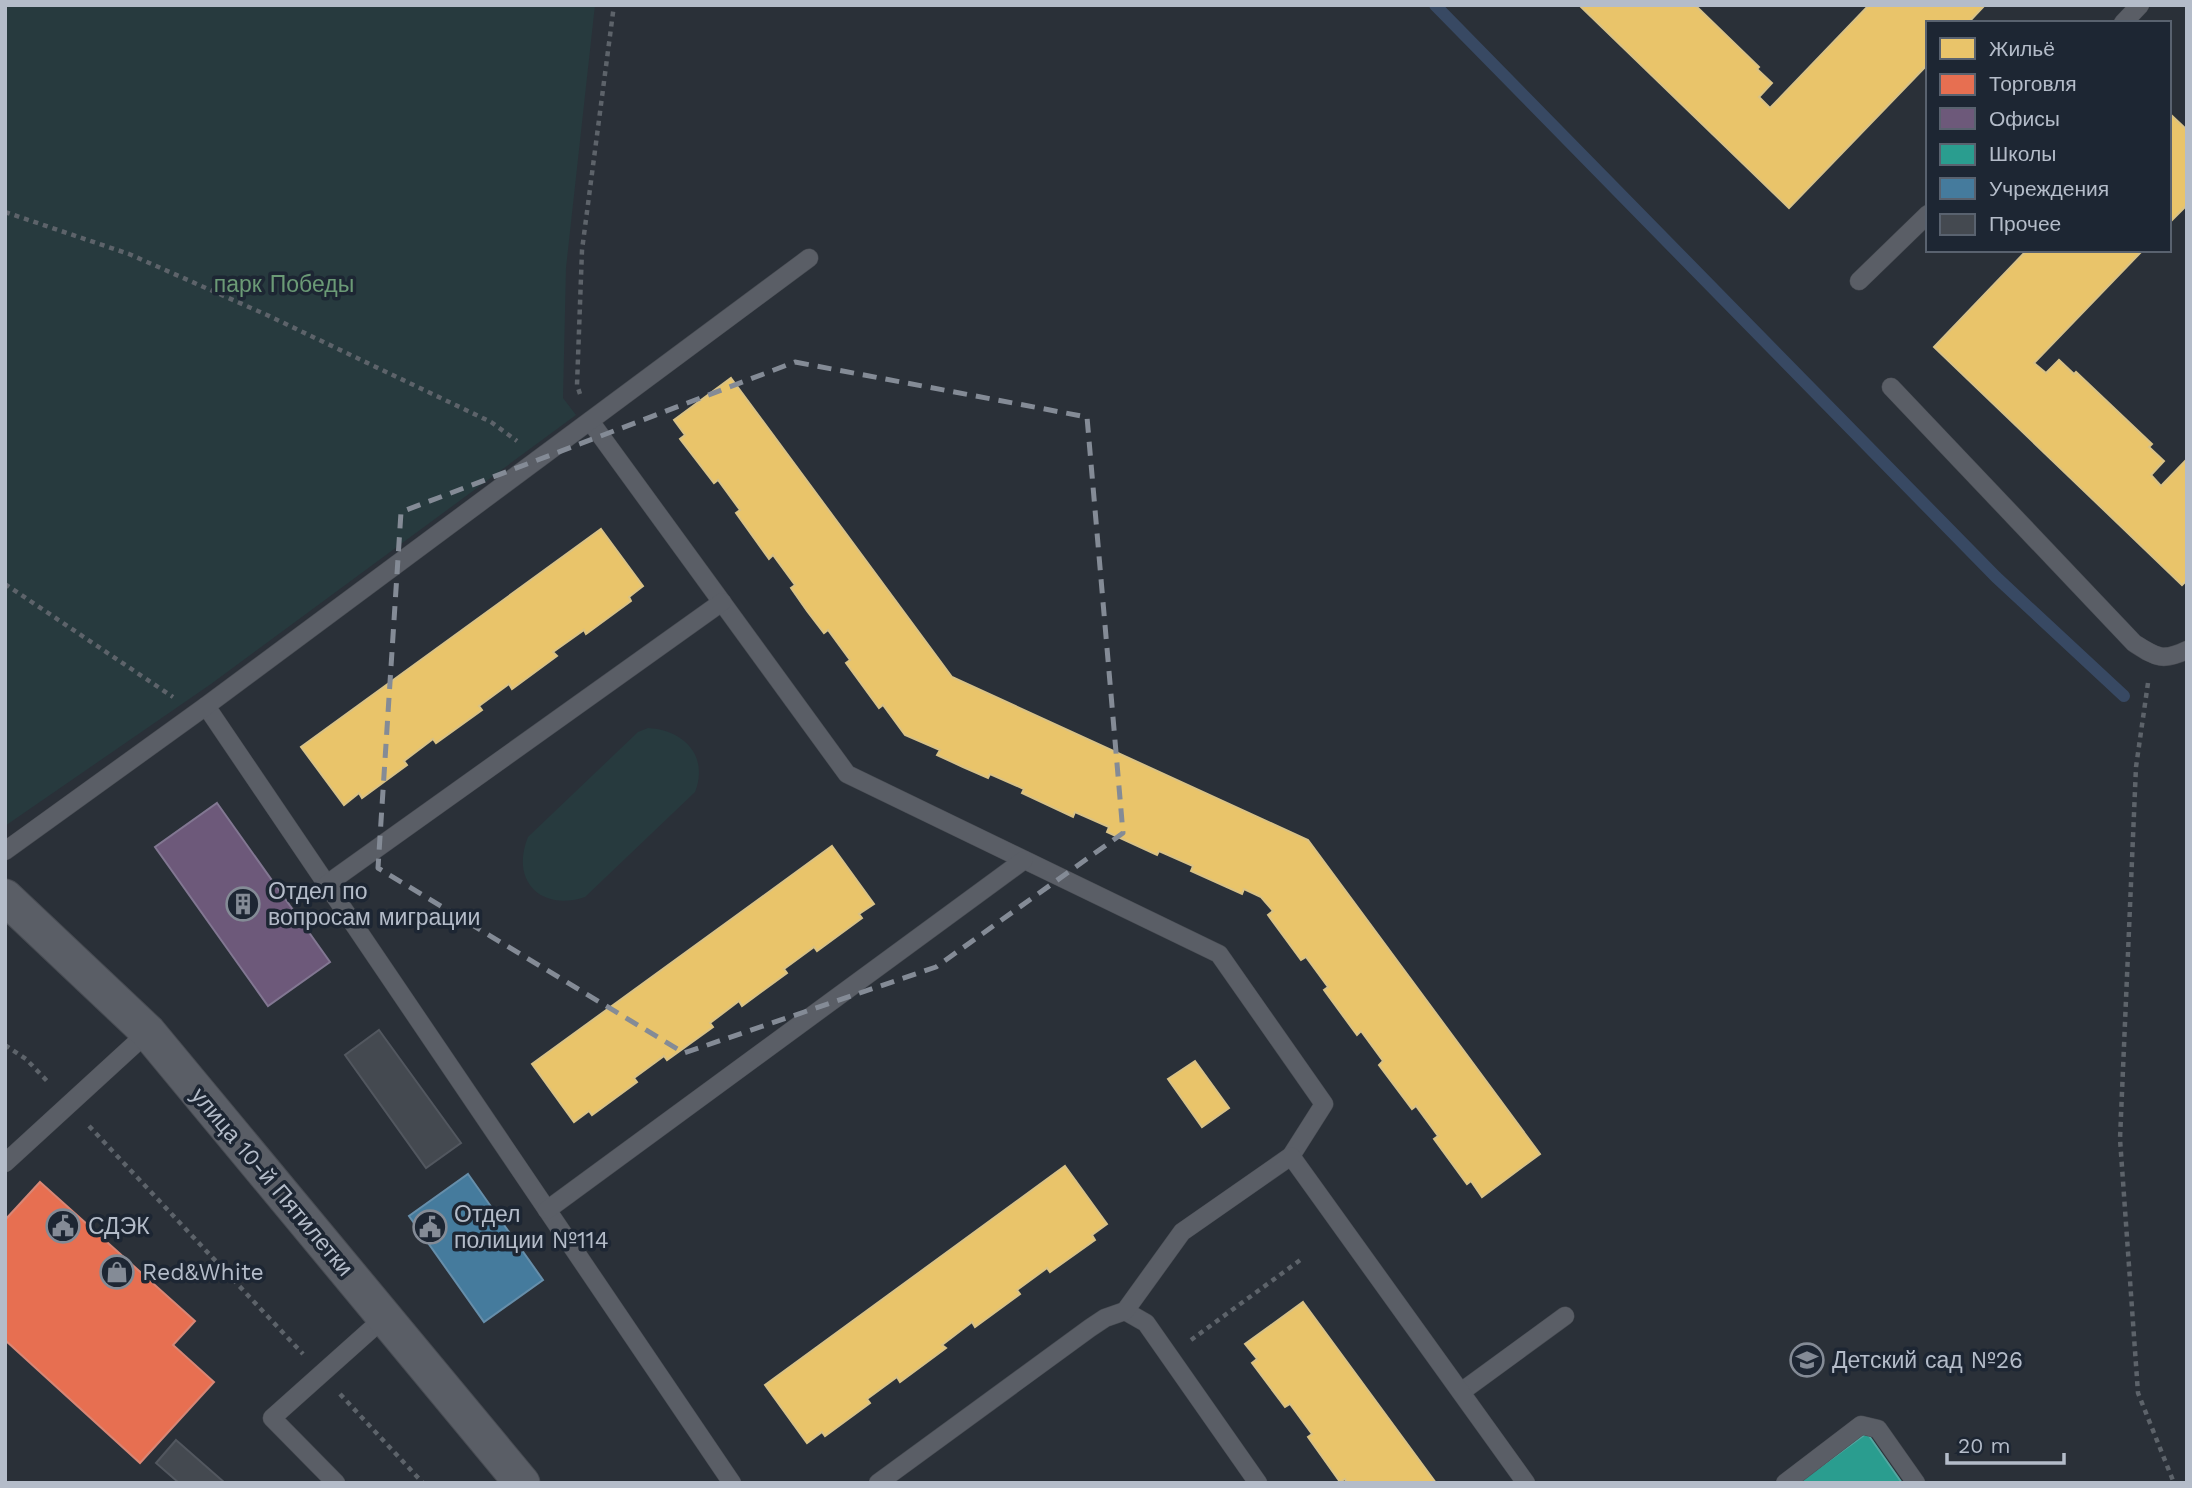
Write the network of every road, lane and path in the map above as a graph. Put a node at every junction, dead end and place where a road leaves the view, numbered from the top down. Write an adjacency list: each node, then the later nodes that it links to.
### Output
1 (614, 5): 9 (path)
2 (2140, 5): 3 (lane)
3 (2125, 21)
4 (5, 212): 10 (path)
5 (1926, 216): 7 (lane)
6 (809, 258): 9 (lane)
7 (1859, 281)
8 (1891, 387): 14 (lane)
9 (590, 421): 10 (lane); 12 (lane)
10 (540, 458): 15 (lane)
11 (5, 584): 15 (path)
12 (722, 603): 17 (lane); 18 (lane)
13 (2187, 650): 14 (lane)
14 (2152, 655): 42 (path)
15 (202, 710): 16 (lane); 18 (lane)
16 (5, 851)
17 (1024, 860): 23 (lane); 25 (lane)
18 (327, 884): 25 (lane)
19 (5, 897): 20 (street, улица 10-й Пятилетки)
20 (148, 1032): 22 (lane); 29 (street, улица 10-й Пятилетки)
21 (5, 1045): 22 (path)
22 (69, 1105): 24 (lane); 31 (path)
23 (1291, 1156): 27 (lane); 32 (lane)
24 (5, 1163)
25 (547, 1210): 36 (lane)
26 (1303, 1258): 30 (path)
27 (1125, 1311): 30 (lane); 37 (lane)
28 (1565, 1316): 32 (lane)
29 (385, 1317): 31 (lane); 35 (street, улица 10-й Пятилетки)
30 (1169, 1356): 38 (lane)
31 (321, 1374): 33 (lane); 34 (path)
32 (1461, 1391): 39 (lane)
33 (336, 1483)
34 (423, 1483)
35 (522, 1483)
36 (732, 1483)
37 (878, 1483)
38 (1258, 1483)
39 (1526, 1483)
40 (1785, 1483): 41 (lane)
41 (1916, 1483)
42 (2174, 1483)

